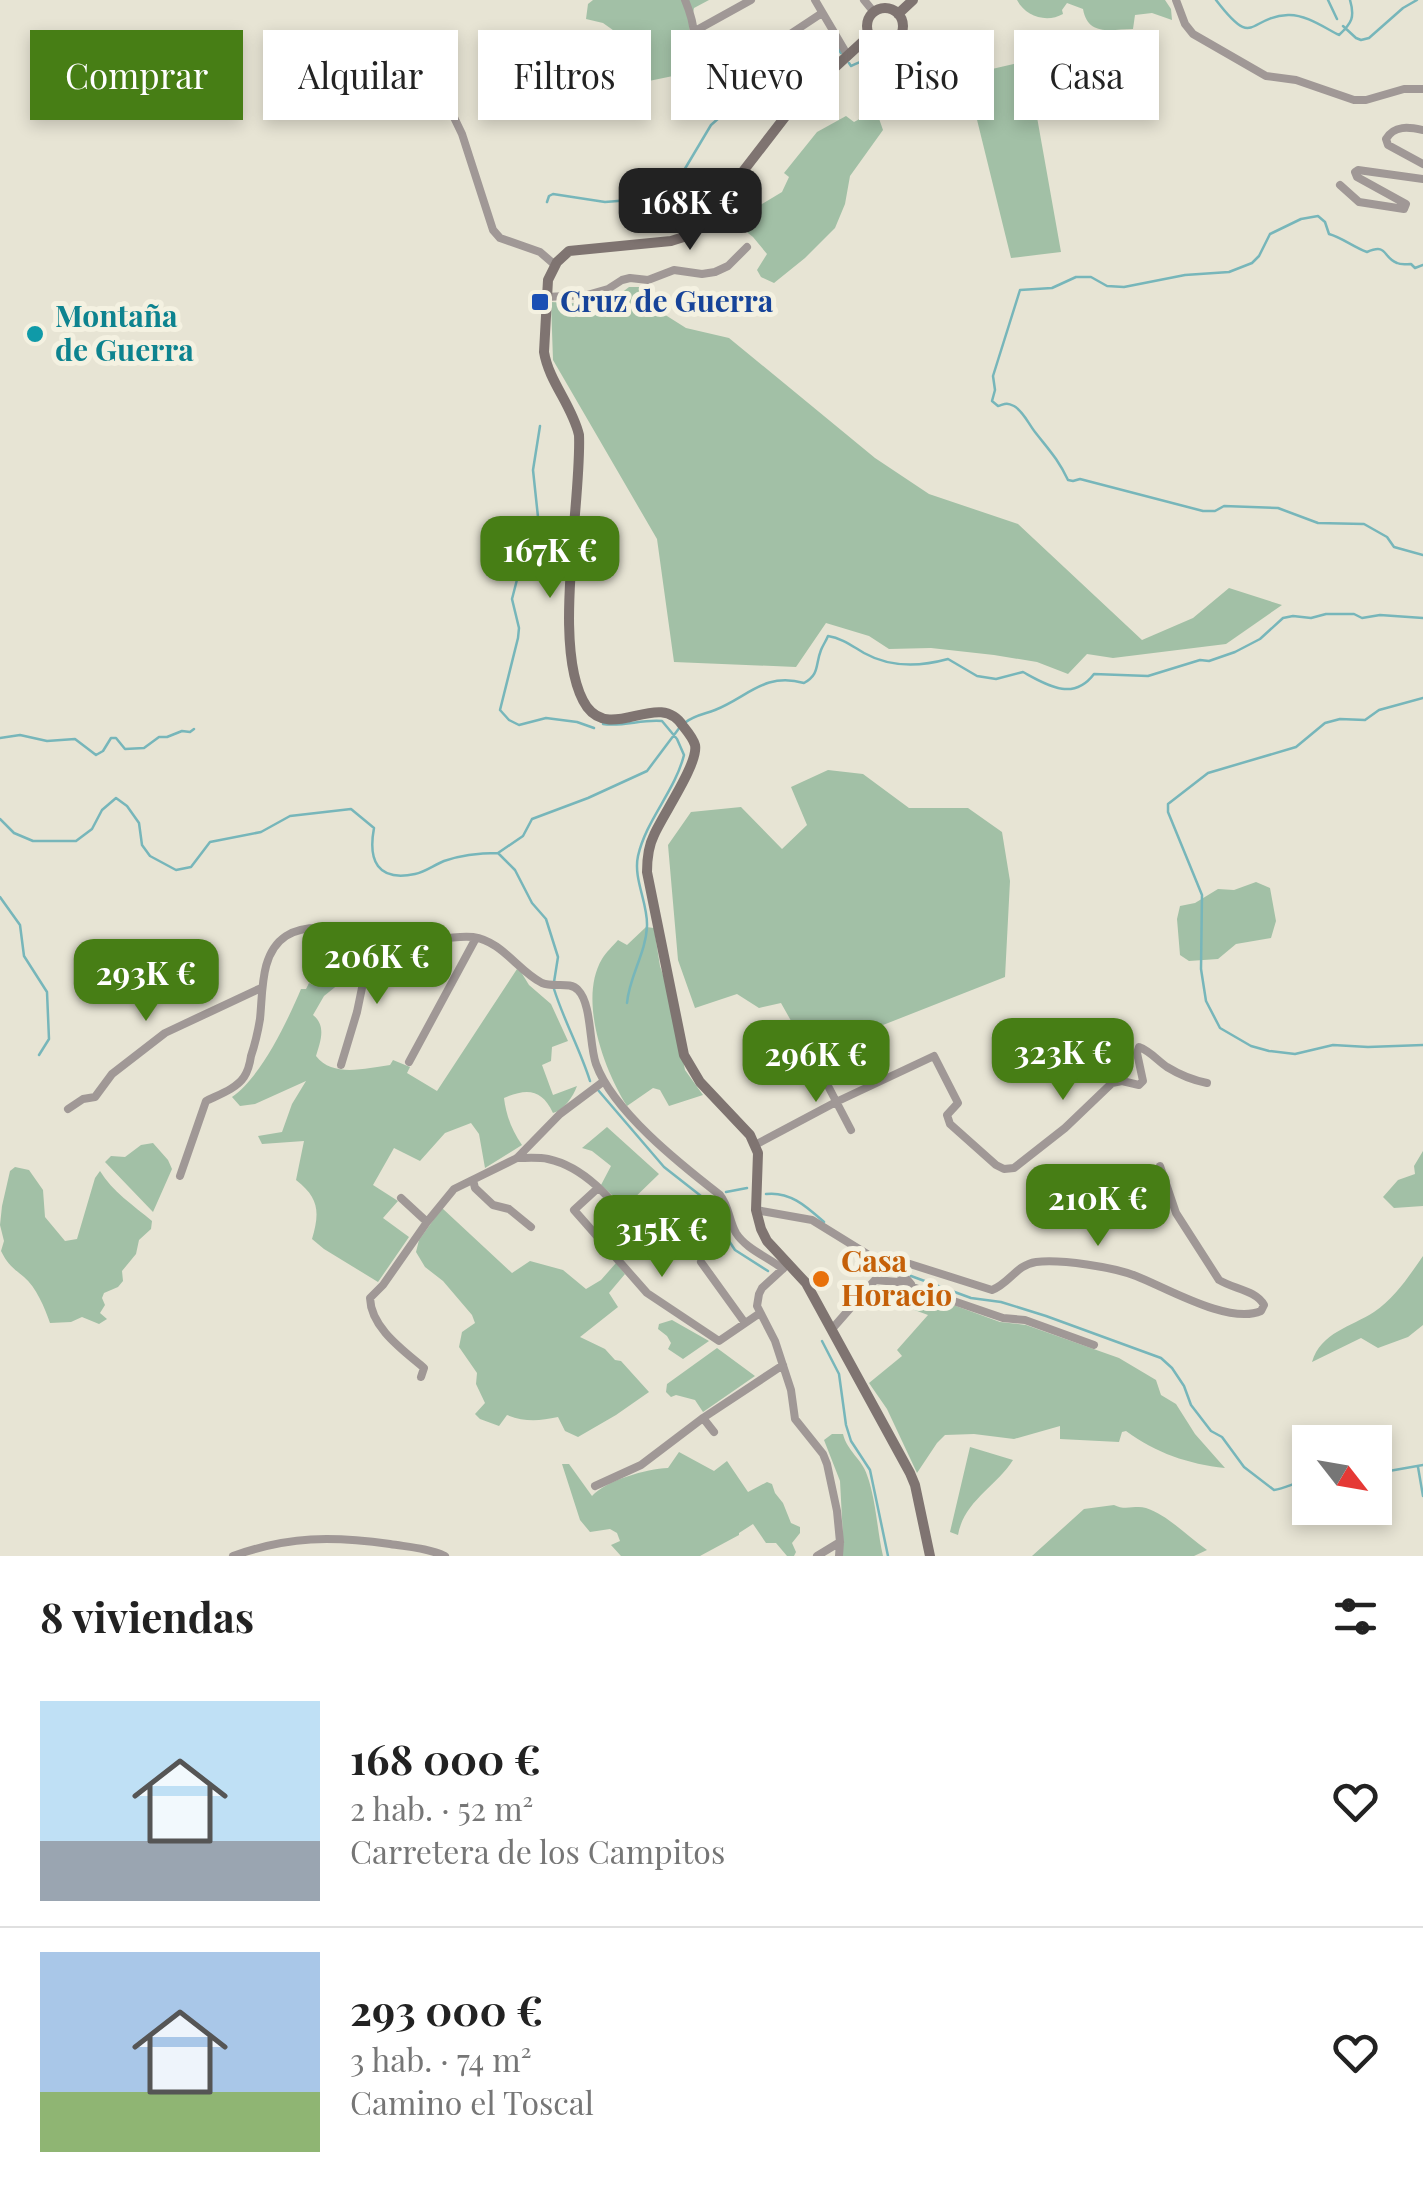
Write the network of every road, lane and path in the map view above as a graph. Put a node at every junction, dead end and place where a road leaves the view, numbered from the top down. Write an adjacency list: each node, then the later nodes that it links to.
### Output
1 (685, 0): 10 (street)
2 (751, 0): 11 (street)
3 (816, 0): 8 (street)
4 (864, 0): 7 (street)
5 (914, 0): 9 (main road)
6 (1176, 0): 17 (street)
7 (873, 12): 9 (main road); 13 (main road)
8 (822, 13): 12 (street); 16 (street)
9 (898, 14): 14 (main road)
10 (695, 30)
11 (697, 30)
12 (799, 30)
13 (868, 30)
14 (902, 30)
15 (859, 46): 16 (main road)
16 (848, 56): 24 (main road)
17 (1423, 89)
18 (455, 120): 24 (street)
19 (1423, 130): 20 (street)
20 (1423, 164)
21 (1423, 180): 22 (street)
22 (1340, 185)
23 (747, 247): 25 (street)
24 (554, 265): 25 (main road)
25 (546, 297): 37 (main road)
26 (476, 938): 27 (street); 29 (street); 32 (street)
27 (384, 939): 28 (street); 31 (street)
28 (261, 988): 35 (street); 40 (street)
29 (409, 1062)
30 (815, 1062): 34 (street)
31 (340, 1066)
32 (604, 1081): 38 (street); 50 (street)
33 (1207, 1083): 34 (street)
34 (836, 1102): 36 (street); 37 (street)
35 (68, 1109)
36 (851, 1130)
37 (756, 1144): 44 (main road)
38 (517, 1158): 41 (street); 42 (street)
39 (1160, 1166): 48 (street)
40 (180, 1176)
41 (473, 1180): 45 (street); 46 (street)
42 (598, 1188): 47 (street); 53 (street)
43 (401, 1198): 45 (street)
44 (756, 1210): 48 (street); 50 (main road)
45 (428, 1222): 57 (street)
46 (531, 1227)
47 (654, 1252)
48 (879, 1260): 51 (street)
49 (701, 1262): 53 (street)
50 (786, 1266): 52 (street); 54 (main road)
51 (914, 1288): 54 (street); 55 (street)
52 (760, 1313): 53 (street); 56 (street)
53 (745, 1323)
54 (832, 1329): 66 (main road)
55 (1094, 1345)
56 (783, 1365): 58 (street); 61 (street)
57 (422, 1377)
58 (703, 1418): 59 (street); 60 (street)
59 (714, 1432)
60 (595, 1486)
61 (840, 1542): 64 (street); 65 (street)
62 (233, 1556): 63 (street)
63 (444, 1556)
64 (817, 1556)
65 (838, 1556)
66 (930, 1556)

